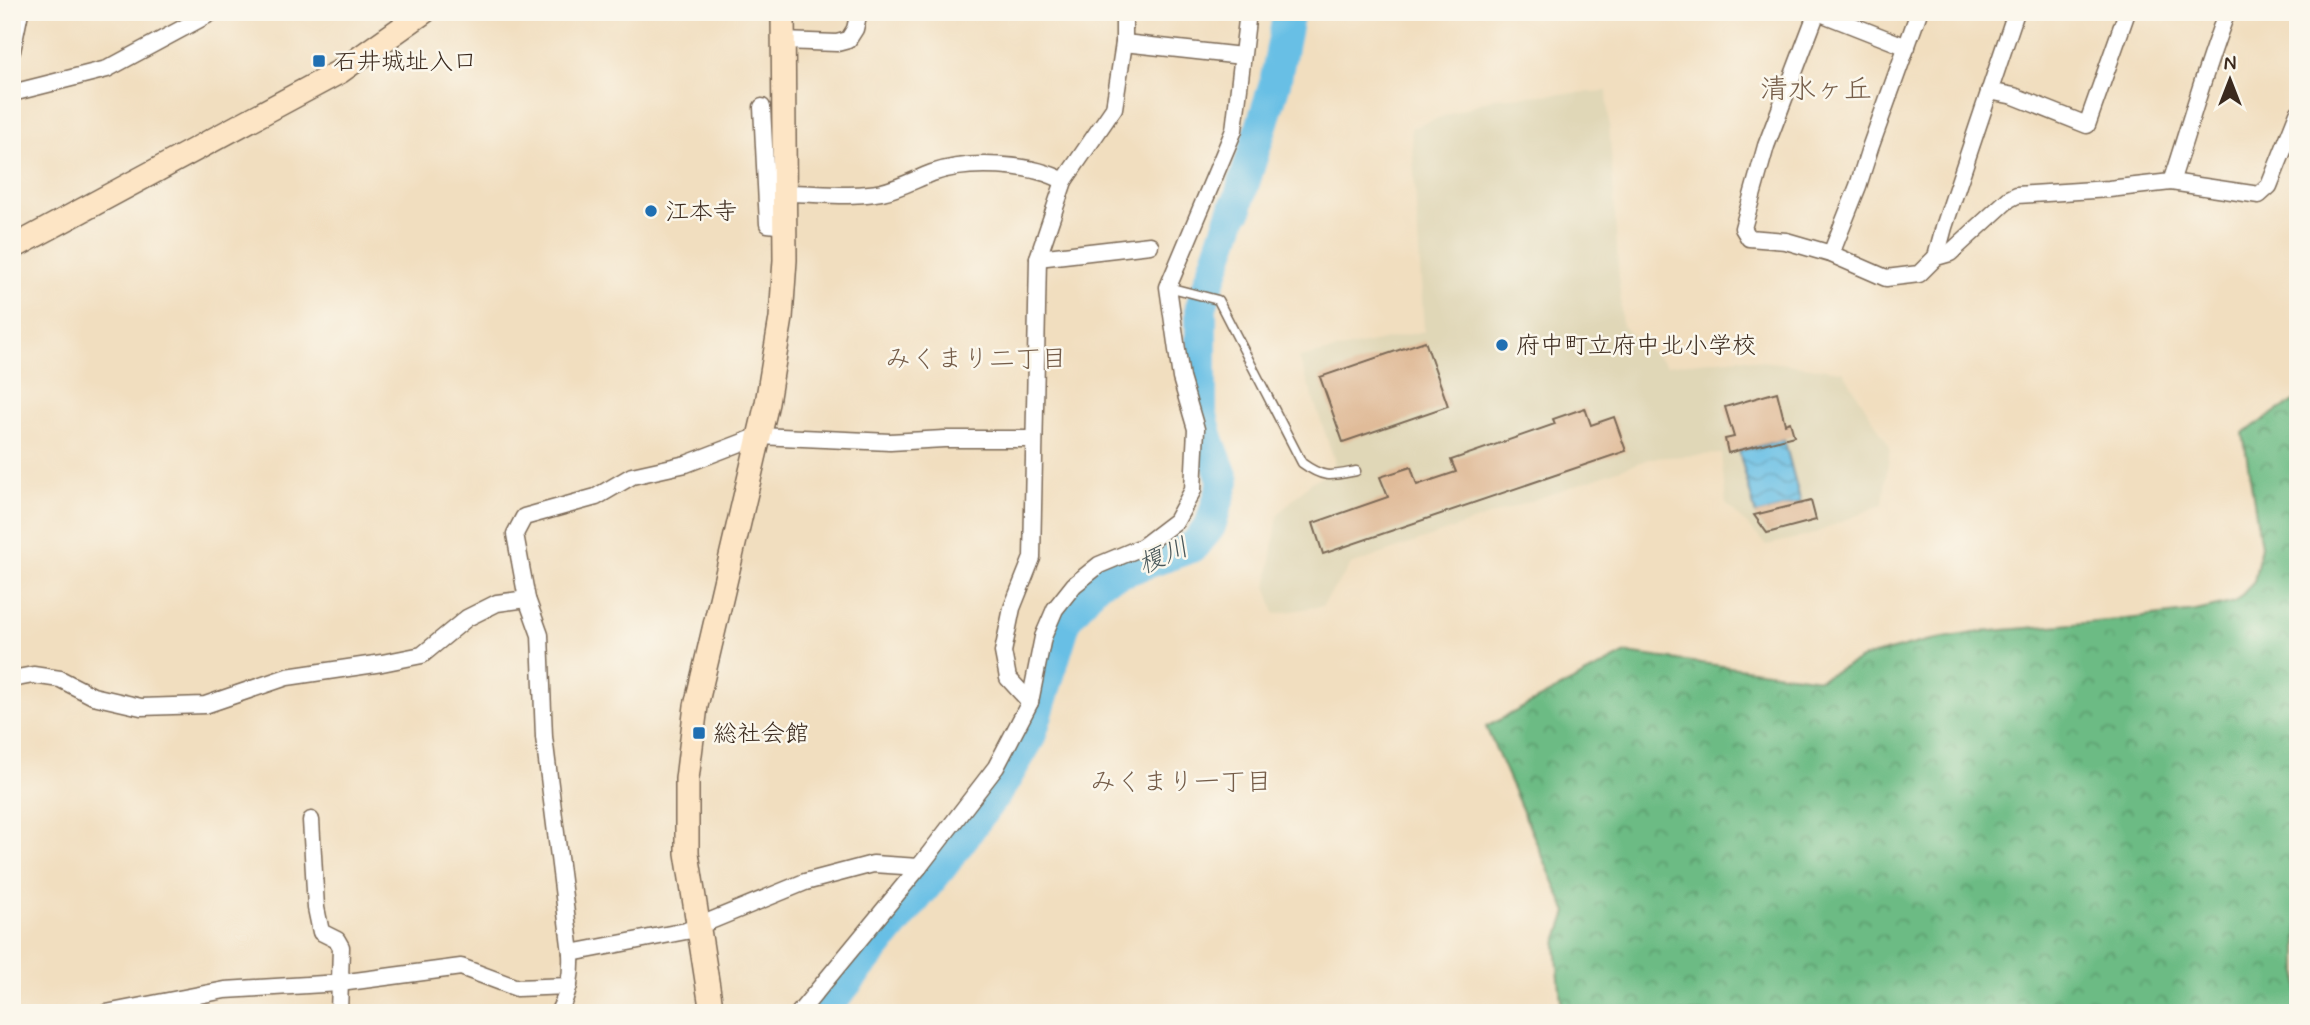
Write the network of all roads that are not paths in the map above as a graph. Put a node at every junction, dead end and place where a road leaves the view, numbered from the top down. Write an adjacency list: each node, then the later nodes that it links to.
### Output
1 (20, 12): 16 (street)
2 (213, 12): 19 (street)
3 (424, 12): 27 (street)
4 (783, 12): 13 (street)
5 (859, 12): 13 (street)
6 (1124, 12): 14 (street)
7 (1248, 12): 17 (street)
8 (1817, 12): 15 (street); 28 (street)
9 (1919, 12): 15 (street)
10 (2016, 12): 18 (street)
11 (2127, 12): 18 (street)
12 (2227, 12): 23 (street)
13 (783, 41): 24 (street)
14 (1124, 43): 17 (street); 22 (street)
15 (1907, 47): 28 (street)
16 (12, 51)
17 (1242, 56): 31 (street)
18 (1989, 91): 29 (street)
19 (12, 93)
20 (762, 107): 25 (street)
21 (2298, 113): 23 (street)
22 (1064, 181): 24 (street); 30 (street)
23 (2171, 182): 29 (street)
24 (785, 192): 25 (street)
25 (785, 226): 32 (street)
26 (1150, 245): 30 (street)
27 (12, 248)
28 (1831, 254): 29 (street)
29 (1936, 257)
30 (1038, 258): 33 (street)
31 (1168, 287): 34 (lane); 37 (street)
32 (760, 436): 33 (street); 35 (street); 40 (street)
33 (1034, 439): 37 (street)
34 (1356, 471)
35 (527, 599): 36 (street); 41 (street)
36 (12, 679)
37 (1030, 702): 39 (street)
38 (311, 820): 42 (street)
39 (919, 867): 40 (street); 48 (street)
40 (698, 926): 41 (street); 47 (street)
41 (571, 953): 43 (street)
42 (340, 983): 43 (street); 44 (street); 45 (street)
43 (569, 986): 46 (street)
44 (106, 1013)
45 (339, 1013)
46 (558, 1013)
47 (712, 1013)
48 (799, 1013)

